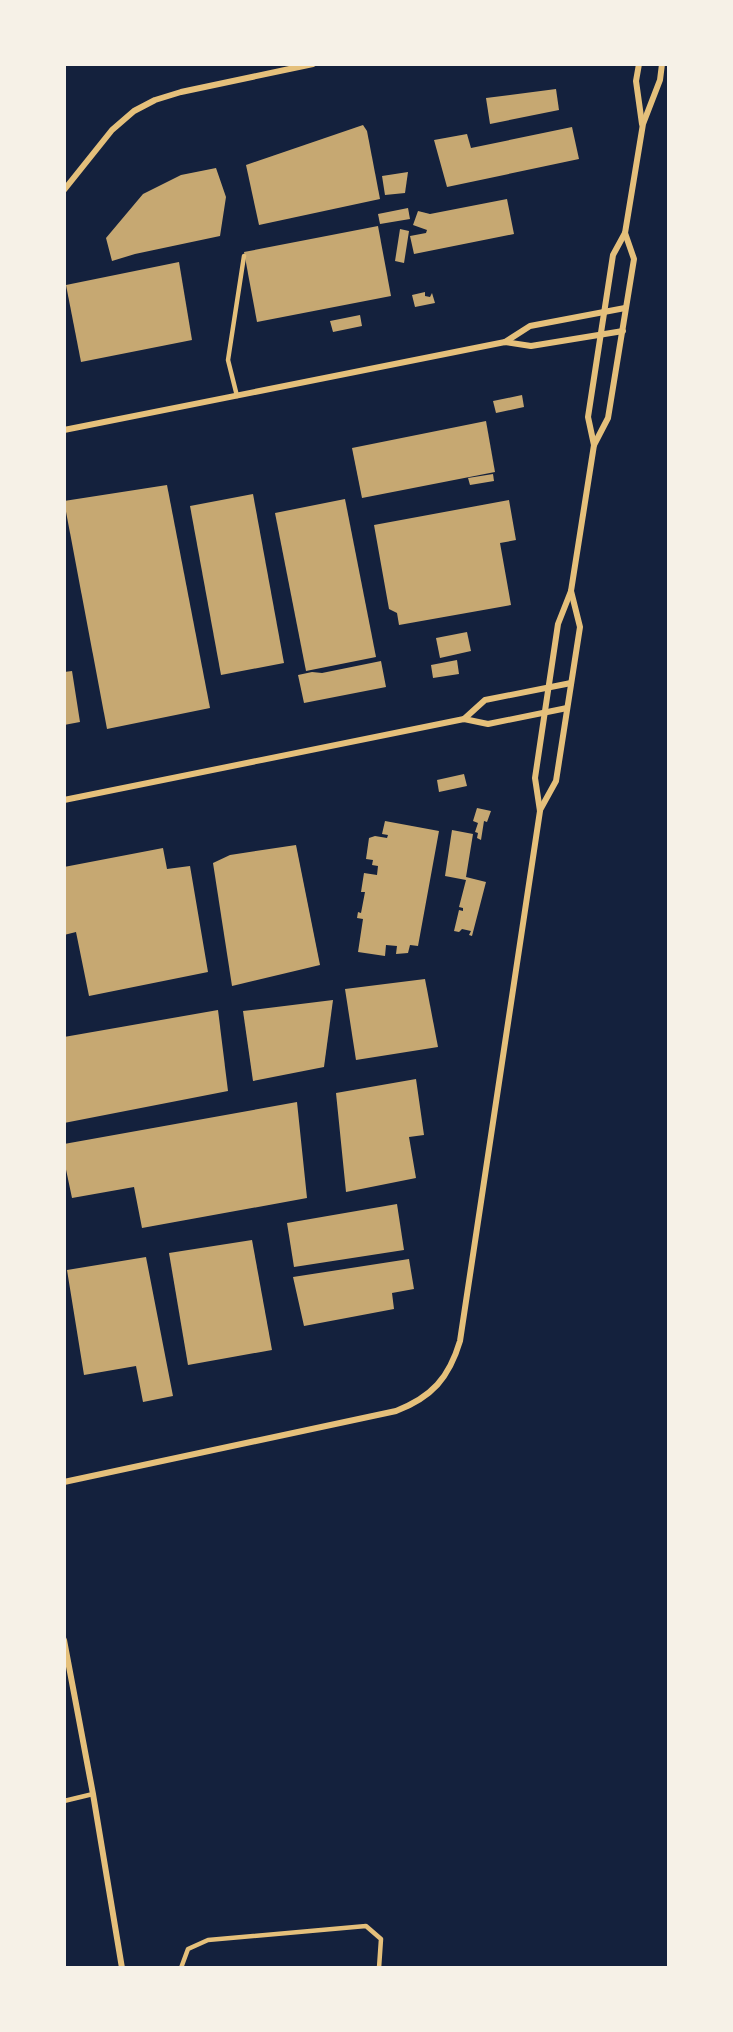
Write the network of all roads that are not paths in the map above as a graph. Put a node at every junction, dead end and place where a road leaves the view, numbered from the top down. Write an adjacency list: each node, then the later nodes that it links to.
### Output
1 (313, 64): 5 (street)
2 (639, 64): 4 (street)
3 (662, 64): 4 (street)
4 (643, 124): 6 (street)
5 (64, 190)
6 (625, 233): 8 (street); 9 (street)
7 (244, 256): 13 (lane)
8 (625, 308): 9 (street); 10 (street)
9 (604, 311): 11 (street); 12 (street)
10 (623, 331): 11 (street); 15 (street)
11 (601, 335): 12 (street); 15 (street)
12 (505, 342): 13 (street)
13 (237, 396): 14 (street)
14 (64, 430)
15 (594, 446): 16 (street)
16 (571, 591): 17 (street); 18 (street)
17 (571, 682): 18 (street); 19 (street)
18 (549, 686): 20 (street); 21 (street)
19 (567, 708): 20 (street); 23 (street)
20 (545, 714): 21 (street); 23 (street)
21 (464, 719): 22 (street)
22 (64, 800)
23 (540, 811): 24 (street)
24 (64, 1482)
25 (64, 1640): 26 (street)
26 (93, 1794): 27 (lane); 28 (street)
27 (64, 1801)
28 (122, 1968)
29 (181, 1968): 30 (lane)
30 (379, 1968)

